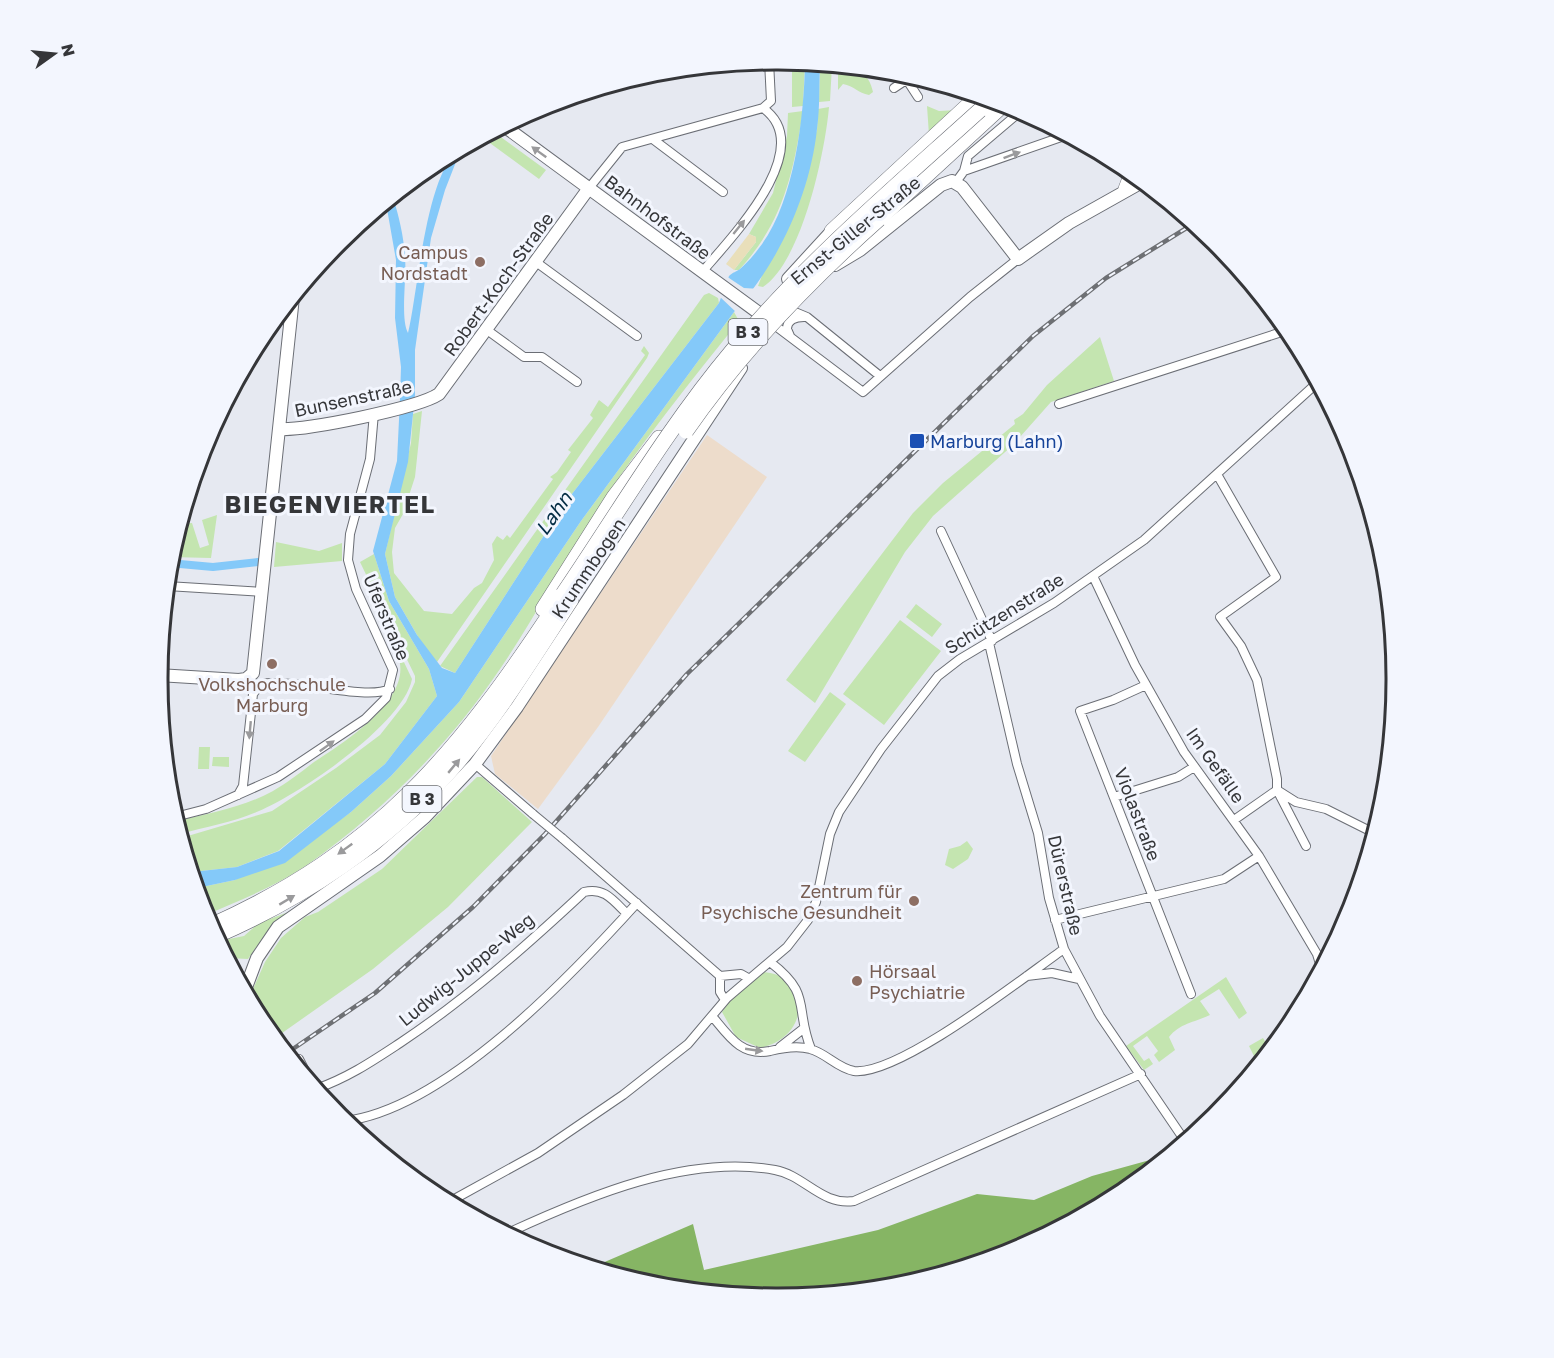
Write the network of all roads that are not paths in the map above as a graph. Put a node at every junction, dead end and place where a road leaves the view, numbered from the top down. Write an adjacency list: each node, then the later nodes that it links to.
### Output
1 (769, 70): 6 (street)
2 (902, 83): 4 (street)
3 (913, 86): 5 (street)
4 (894, 88)
5 (918, 97)
6 (763, 108): 12 (street); 24 (street, one-way to 6)
7 (989, 109): 20 (highway, B 3)
8 (989, 109): 47 (highway, B 3, bridge)
9 (1013, 118): 13 (street)
10 (511, 131): 17 (main road, Bahnhofstraße, one-way to 10)
11 (1056, 139): 13 (street, one-way to 11)
12 (654, 140): 17 (street); 19 (street)
13 (964, 171): 14 (street)
14 (956, 182): 21 (main road, Ernst-Giller-Straße); 22 (main road)
15 (1128, 183): 18 (highway)
16 (1133, 186): 18 (main road)
17 (589, 188): 23 (main road, Robert-Koch-Straße); 24 (main road, Bahnhofstraße)
18 (1126, 189): 22 (main road)
19 (723, 192)
20 (832, 231): 21 (main road); 27 (main road)
21 (882, 232): 26 (main road, Ernst-Giller-Straße)
22 (1018, 259): 34 (street, Bahnhofstraße)
23 (536, 262): 29 (main road, Robert-Koch-Straße); 31 (street)
24 (704, 274): 27 (main road, Bahnhofstraße)
25 (291, 313): 41 (main road)
26 (785, 313): 27 (main road, Ernst-Giller-Straße); 28 (street)
27 (760, 314): 32 (street, Bahnhofstraße); 33 (main road, Krummbogen); 37 (main road, Krummbogen)
28 (807, 317): 32 (street); 34 (street)
29 (487, 330): 35 (street); 38 (main road, Robert-Koch-Straße)
30 (1278, 333): 39 (street)
31 (638, 336)
32 (790, 337): 34 (street, Bahnhofstraße)
33 (736, 350): 37 (main road, Krummbogen); 47 (highway, B 3, bridge)
34 (880, 376)
35 (578, 382)
36 (1311, 388): 42 (street, Schützenstraße)
37 (727, 389): 55 (main road, Krummbogen)
38 (433, 398): 40 (main road, Bunsenstraße)
39 (1059, 405)
40 (374, 413): 41 (main road, Bunsenstraße); 52 (street, Uferstraße)
41 (279, 429): 46 (main road)
42 (1218, 476): 44 (street, Schützenstraße); 59 (street)
43 (941, 531): 48 (street, Dürerstraße)
44 (1094, 576): 48 (street, Schützenstraße); 51 (street, Im Gefälle)
45 (176, 587): 46 (street)
46 (263, 592): 50 (main road)
47 (563, 594): 71 (highway, B 3, one-way to 71); 72 (highway, B 3, one-way to 47)
48 (990, 642): 70 (street, Dürerstraße); 75 (street, Schützenstraße)
49 (168, 676): 50 (main road)
50 (255, 681): 53 (street); 57 (street, one-way to 57)
51 (1146, 685): 56 (street, Im Gefälle); 61 (street, Violastraße)
52 (390, 689): 53 (street); 54 (street, Uferstraße)
53 (366, 693): 54 (street)
54 (373, 712): 58 (street, Uferstraße, one-way to 54)
55 (475, 764): 68 (street, bridge); 80 (main road, Krummbogen)
56 (1194, 767): 61 (street); 63 (street, Im Gefälle)
57 (244, 777): 58 (street); 60 (street)
58 (255, 788): 60 (street, Uferstraße)
59 (1276, 790): 63 (street); 64 (street); 65 (street)
60 (238, 795): 62 (street, Uferstraße)
61 (1114, 797): 67 (street, Violastraße)
62 (184, 815)
63 (1234, 820): 66 (street, Im Gefälle)
64 (1367, 829)
65 (1306, 846)
66 (1259, 856): 67 (street); 74 (street, Im Gefälle)
67 (1153, 898): 70 (street); 81 (street, Violastraße)
68 (637, 903): 69 (street); 76 (street)
69 (627, 914): 88 (street, Ludwig-Juppe-Weg); 89 (street)
70 (1055, 920): 73 (street, Dürerstraße)
71 (219, 922)
72 (224, 932)
73 (1064, 949): 77 (street); 79 (street, Dürerstraße)
74 (1318, 957)
75 (770, 962): 78 (street); 84 (street)
76 (720, 976): 78 (street); 82 (street)
77 (1027, 976): 79 (street); 86 (street)
78 (748, 978): 82 (street)
79 (1079, 979): 87 (street, Dürerstraße)
80 (249, 980)
81 (1191, 994)
82 (725, 1000): 83 (street)
83 (712, 1016): 85 (street, one-way to 85); 91 (street)
84 (803, 1029): 85 (street); 86 (street)
85 (777, 1049): 86 (street)
86 (811, 1049)
87 (1141, 1074): 90 (street, Dürerstraße); 92 (street)
88 (325, 1085)
89 (356, 1118)
90 (1180, 1134)
91 (458, 1197)
92 (517, 1229)

